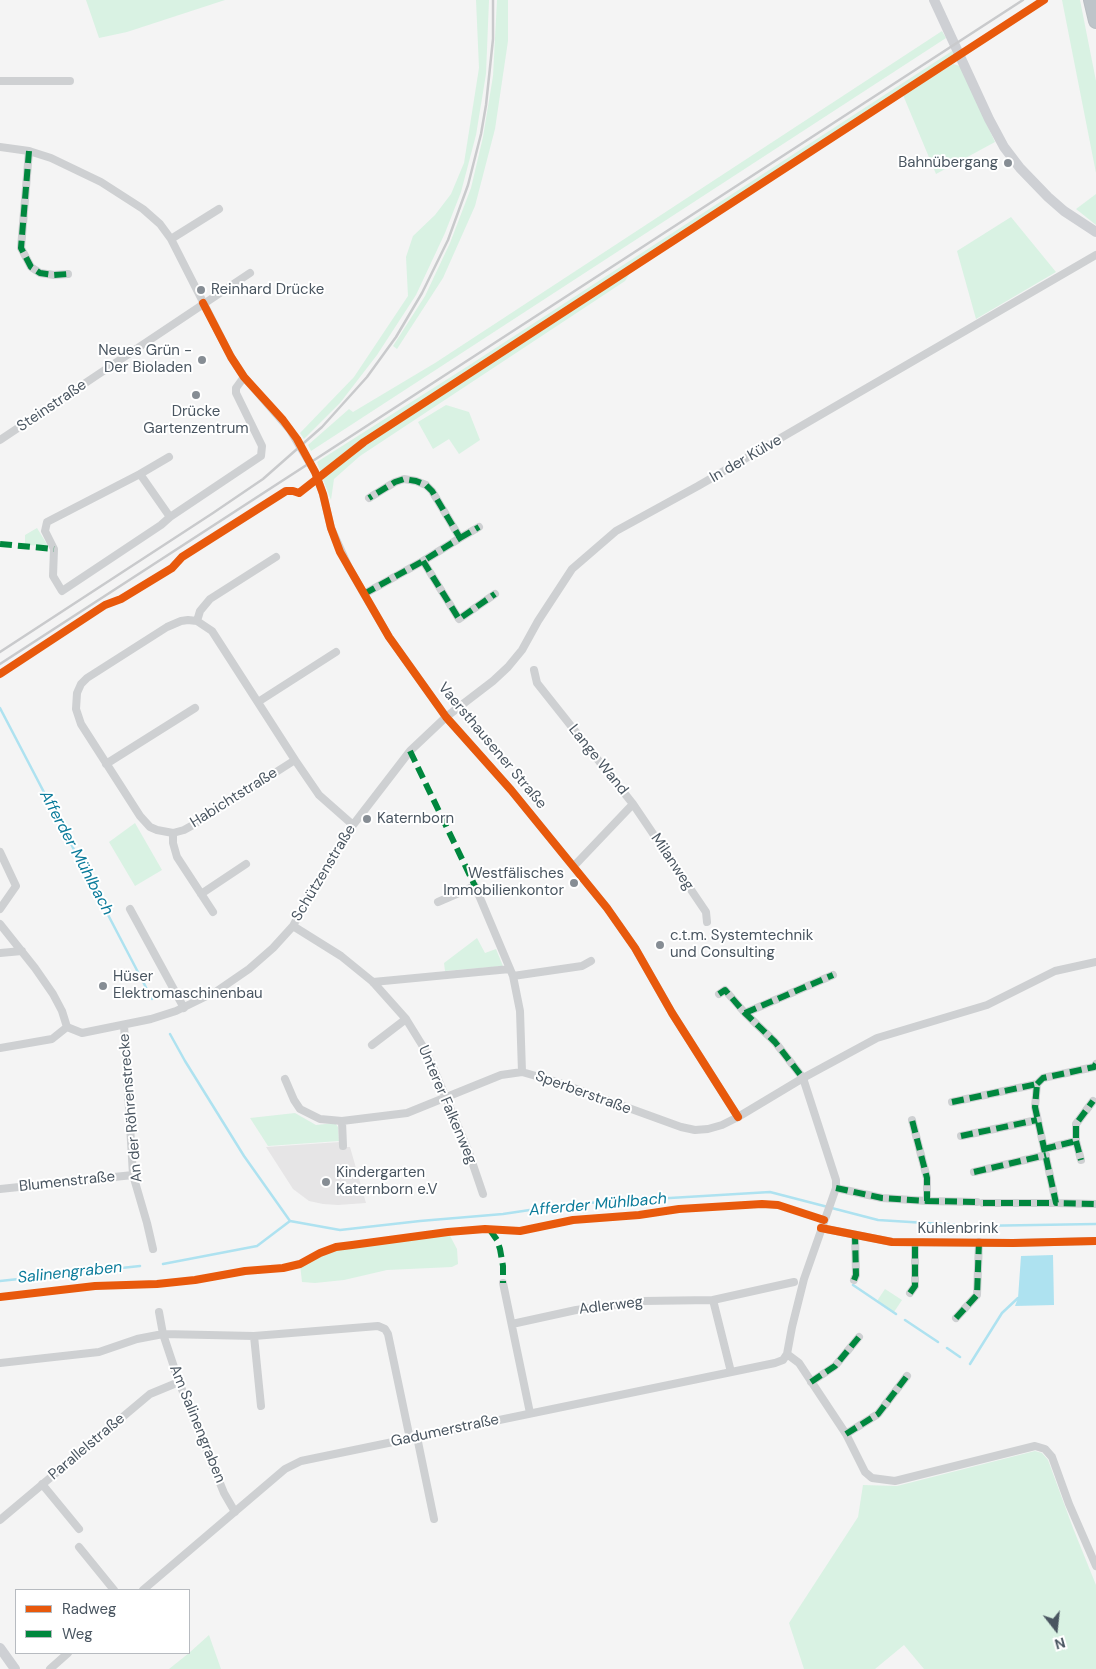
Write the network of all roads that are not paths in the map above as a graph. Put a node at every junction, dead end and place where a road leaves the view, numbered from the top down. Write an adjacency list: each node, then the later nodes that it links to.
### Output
1 (934, 0): 9 (street)
2 (1091, 0): 3 (highway)
3 (1096, 21)
4 (0, 81): 5 (street)
5 (70, 81)
6 (0, 147): 7 (street, Vaersthausener Straße)
7 (29, 151): 10 (street, Vaersthausener Straße); 13 (street)
8 (219, 209): 10 (street)
9 (1096, 232)
10 (171, 239): 14 (street, Vaersthausener Straße)
11 (1096, 255): 32 (street, In der Külve)
12 (250, 273): 14 (street)
13 (68, 274)
14 (203, 303): 15 (street, Vaersthausener Straße); 16 (street, Steinstraße)
15 (244, 377): 20 (street); 25 (street, Vaersthausener Straße)
16 (0, 440)
17 (169, 457): 18 (street)
18 (140, 474): 20 (street); 20 (street)
19 (369, 498): 22 (street)
20 (170, 517)
21 (479, 527): 22 (street)
22 (460, 538): 24 (street)
23 (276, 557): 27 (street)
24 (423, 561): 25 (street); 26 (street)
25 (364, 594): 32 (street, Vaersthausener Straße)
26 (495, 594)
27 (197, 621): 30 (street, Habichtstraße); 34 (street, Habichtstraße)
28 (336, 652): 30 (street)
29 (534, 670): 35 (street, Lange Wand)
30 (258, 702): 33 (street, Habichtstraße)
31 (195, 708): 34 (street)
32 (446, 717): 36 (street, Schützenstraße); 40 (street, Vaersthausener Straße)
33 (295, 760): 36 (street, Habichtstraße); 37 (street, Habichtstraße)
34 (106, 764): 37 (street, Habichtstraße)
35 (633, 804): 40 (street, Lange Wand); 46 (street, Milanweg)
36 (353, 825): 48 (street, Schützenstraße)
37 (173, 833): 41 (street, Habichtstraße)
38 (0, 852): 43 (street)
39 (246, 864): 41 (street)
40 (574, 866): 72 (street, Vaersthausener Straße)
41 (201, 894): 45 (street, Habichtstraße)
42 (438, 902): 53 (street)
43 (0, 909)
44 (130, 909): 57 (street)
45 (212, 912)
46 (706, 922)
47 (0, 924): 49 (street)
48 (293, 926): 55 (street, Unterer Falkenweg); 57 (street, Schützenstraße)
49 (22, 951): 50 (street); 61 (street)
50 (0, 953)
51 (591, 961): 53 (street)
52 (1096, 962): 66 (street, Sperberstraße)
53 (512, 972): 55 (street); 65 (street)
54 (833, 975): 58 (street)
55 (373, 982): 59 (street, Unterer Falkenweg)
56 (719, 994): 58 (street)
57 (184, 1008): 60 (street, Schützenstraße)
58 (745, 1013): 66 (street)
59 (406, 1019): 62 (street); 69 (street, Unterer Falkenweg)
60 (124, 1025): 61 (street, Schützenstraße); 82 (street, An der Röhrenstrecke)
61 (67, 1027): 63 (street)
62 (372, 1045)
63 (0, 1048)
64 (1096, 1064): 68 (street)
65 (522, 1072): 69 (street, Sperberstraße); 72 (street, Sperberstraße)
66 (803, 1078): 72 (street, Sperberstraße); 83 (street)
67 (285, 1080): 75 (street, Sperberstraße)
68 (1037, 1084): 71 (street); 74 (street)
69 (446, 1098): 75 (street, Sperberstraße); 85 (street, Unterer Falkenweg)
70 (1094, 1101): 77 (street)
71 (952, 1102)
72 (738, 1117)
73 (912, 1120): 86 (street)
74 (1037, 1120): 76 (street); 79 (street)
75 (342, 1121): 78 (street)
76 (961, 1136)
77 (1076, 1141): 79 (street); 80 (street)
78 (343, 1146)
79 (1045, 1152): 81 (street); 87 (street)
80 (1081, 1160)
81 (974, 1172)
82 (133, 1175): 84 (street, Blumenstraße); 94 (street, An der Röhrenstrecke)
83 (836, 1188): 86 (street); 89 (street)
84 (0, 1189)
85 (483, 1194)
86 (927, 1202): 87 (street)
87 (1056, 1203): 88 (street)
88 (1096, 1204)
89 (821, 1228): 90 (street, Kuhlenbrink); 106 (street)
90 (855, 1236): 93 (street, Kuhlenbrink); 95 (street)
91 (1096, 1241): 92 (street, Kuhlenbrink)
92 (979, 1242): 93 (street, Kuhlenbrink); 101 (street, Kuhlenbrink)
93 (915, 1243): 98 (street, Kuhlenbrink)
94 (153, 1249)
95 (854, 1280)
96 (794, 1282): 99 (street, Adlerweg)
97 (503, 1283): 102 (street)
98 (910, 1293)
99 (713, 1300): 102 (street, Adlerweg); 108 (street)
100 (159, 1312): 103 (street, Am Salinengraben)
101 (956, 1318)
102 (512, 1324): 113 (street)
103 (163, 1334): 104 (street); 107 (street); 110 (street, Am Salinengraben)
104 (254, 1336): 112 (street); 115 (street)
105 (859, 1337): 111 (street)
106 (787, 1354): 108 (street, Gadumerstraße); 111 (street)
107 (0, 1363)
108 (731, 1372): 113 (street, Gadumerstraße)
109 (907, 1376): 114 (street)
110 (179, 1382): 116 (street, Parallelstraße); 117 (street, Am Salinengraben)
111 (811, 1382): 114 (street)
112 (261, 1406)
113 (530, 1413): 115 (street, Gadumerstraße)
114 (846, 1434): 122 (street)
115 (413, 1438): 117 (street, Gadumerstraße); 118 (street)
116 (42, 1484): 119 (street, Parallelstraße); 120 (street)
117 (235, 1512): 124 (street, Gadumerstraße)
118 (434, 1519)
119 (0, 1520)
120 (79, 1529)
121 (80, 1547): 123 (street)
122 (1096, 1566)
123 (113, 1589)
124 (144, 1589)
125 (0, 1648): 127 (street)
126 (67, 1654): 128 (street)
127 (15, 1669)
128 (50, 1669)

